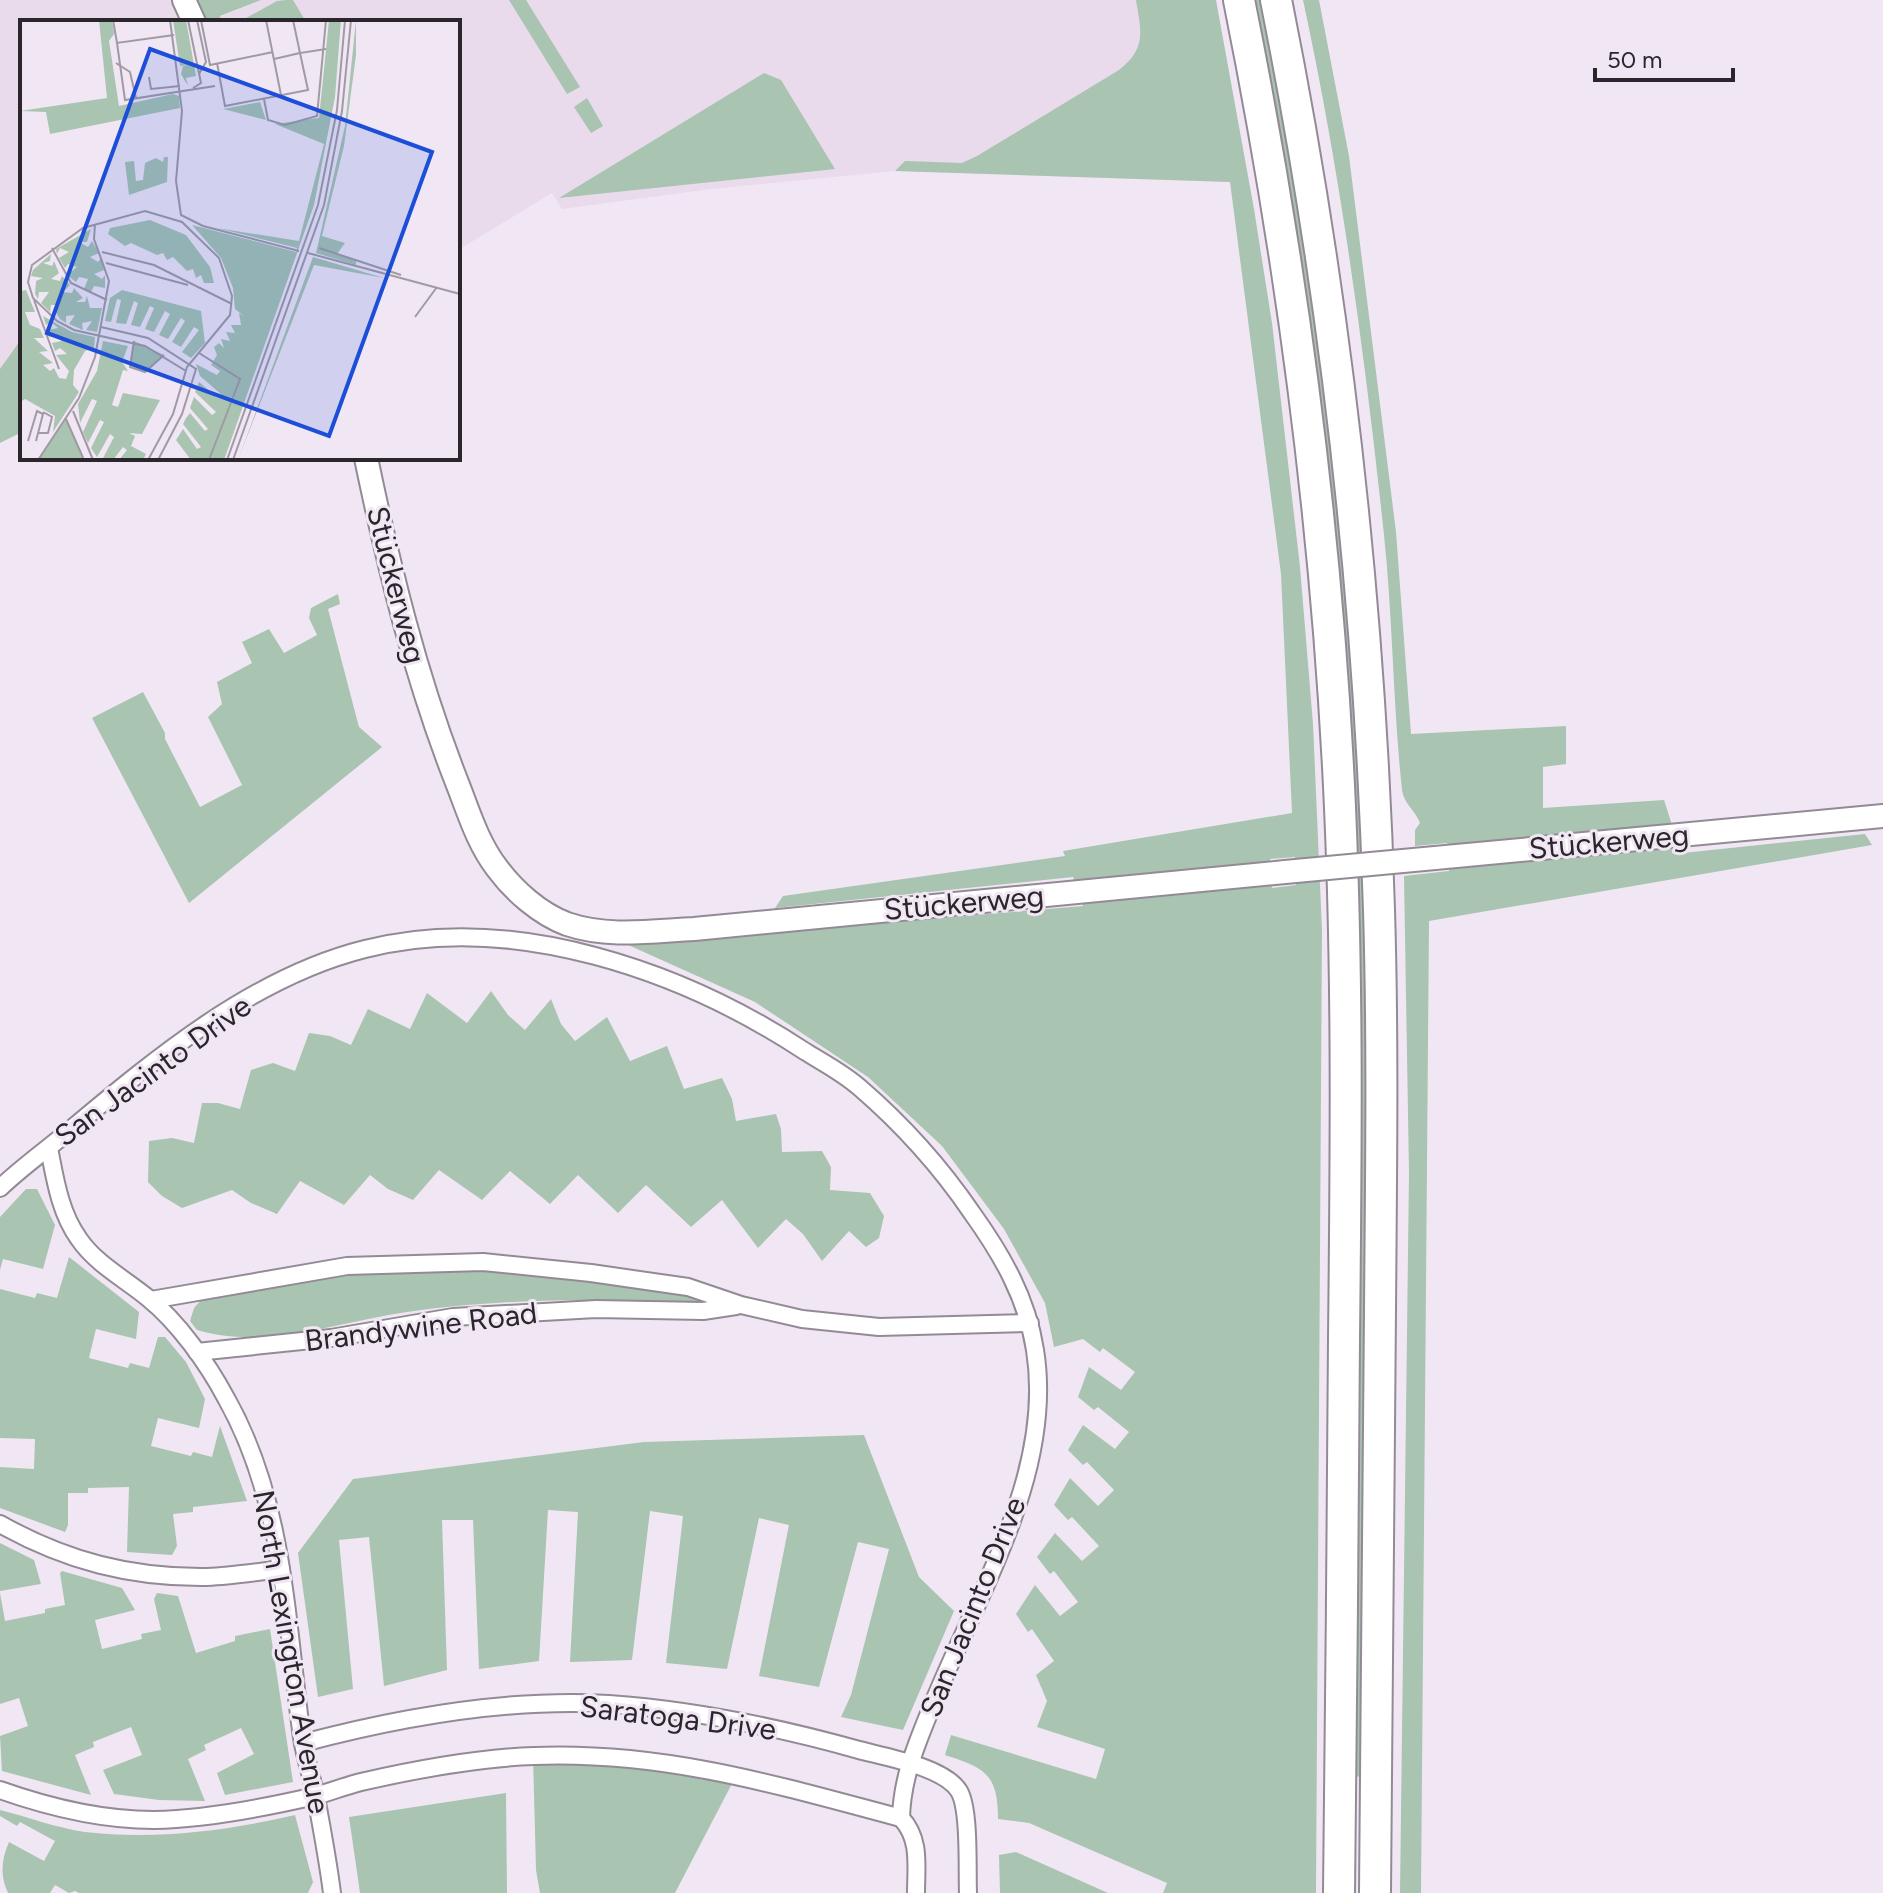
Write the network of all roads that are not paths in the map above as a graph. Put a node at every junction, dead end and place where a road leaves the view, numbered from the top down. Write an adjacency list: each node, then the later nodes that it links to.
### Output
1 (184, 0): 4 (street)
2 (1239, 0): 23 (highway)
3 (1276, 0): 24 (highway)
4 (193, 20)
5 (366, 460): 6 (street, Stückerweg, bridge)
6 (1883, 816)
7 (49, 1148): 8 (street, San Jacinto Drive); 9 (street, North Lexington Avenue); 11 (street, San Jacinto Drive)
8 (0, 1188)
9 (151, 1300): 10 (street, Brandywine Road); 12 (street, North Lexington Avenue)
10 (741, 1305): 11 (street, Brandywine Road); 12 (street, Brandywine Road)
11 (1030, 1323): 16 (street, San Jacinto Drive)
12 (197, 1352): 14 (street, North Lexington Avenue)
13 (0, 1524): 14 (street)
14 (281, 1569): 15 (street, North Lexington Avenue)
15 (303, 1743): 16 (street, Saratoga Drive); 18 (street, North Lexington Avenue)
16 (909, 1763): 19 (street, San Jacinto Drive); 22 (street, Saratoga Drive)
17 (0, 1790): 18 (street)
18 (316, 1795): 19 (street, Saratoga Drive); 20 (street, North Lexington Avenue)
19 (901, 1818): 21 (street)
20 (332, 1893)
21 (916, 1893)
22 (968, 1893)
23 (1339, 1893)
24 (1375, 1893)

